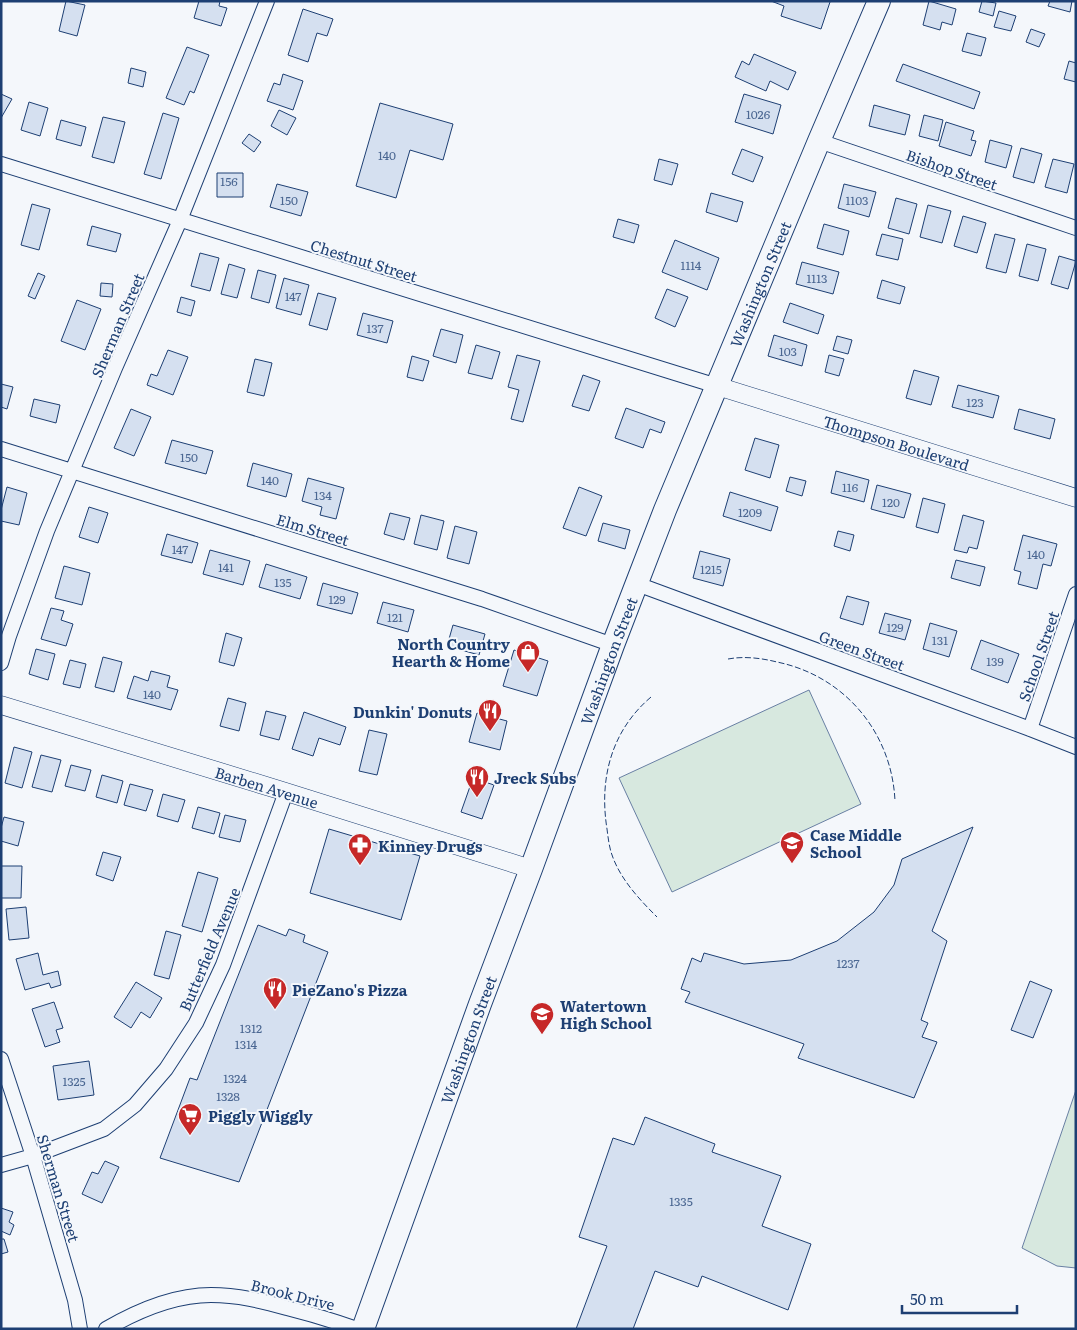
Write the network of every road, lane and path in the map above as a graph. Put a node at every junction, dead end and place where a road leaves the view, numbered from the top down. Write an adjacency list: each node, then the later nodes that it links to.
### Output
1 (267, 1): 5 (street, Sherman Street)
2 (879, 1): 3 (main road, Washington Street)
3 (819, 141): 6 (street, Bishop Street); 7 (main road, Washington Street)
4 (1, 164): 5 (street, Chestnut Street)
5 (180, 220): 7 (street, Chestnut Street); 9 (street, Sherman Street)
6 (1076, 228)
7 (717, 386): 10 (street, Thompson Boulevard); 11 (main road, Washington Street)
8 (1, 449): 9 (street, Elm Street)
9 (72, 472): 13 (street, Elm Street); 14 (street, Sherman Street)
10 (1076, 498)
11 (637, 584): 13 (main road, Washington Street); 16 (street, Green Street)
12 (1076, 594): 16 (street, School Street)
13 (613, 644): 19 (main road, Washington Street)
14 (1, 663)
15 (1, 705): 18 (street, Barben Avenue)
16 (1030, 729): 17 (street, Green Street)
17 (1076, 747)
18 (286, 792): 19 (street, Barben Avenue); 21 (street, Butterfield Avenue)
19 (531, 869): 26 (main road, Washington Street)
20 (1, 1058): 21 (street, Sherman Street)
21 (33, 1156): 22 (street, Butterfield Avenue); 23 (street, Sherman Street)
22 (1, 1166)
23 (80, 1329)
24 (106, 1329): 25 (street, Brook Drive)
25 (357, 1329)
26 (363, 1329)

